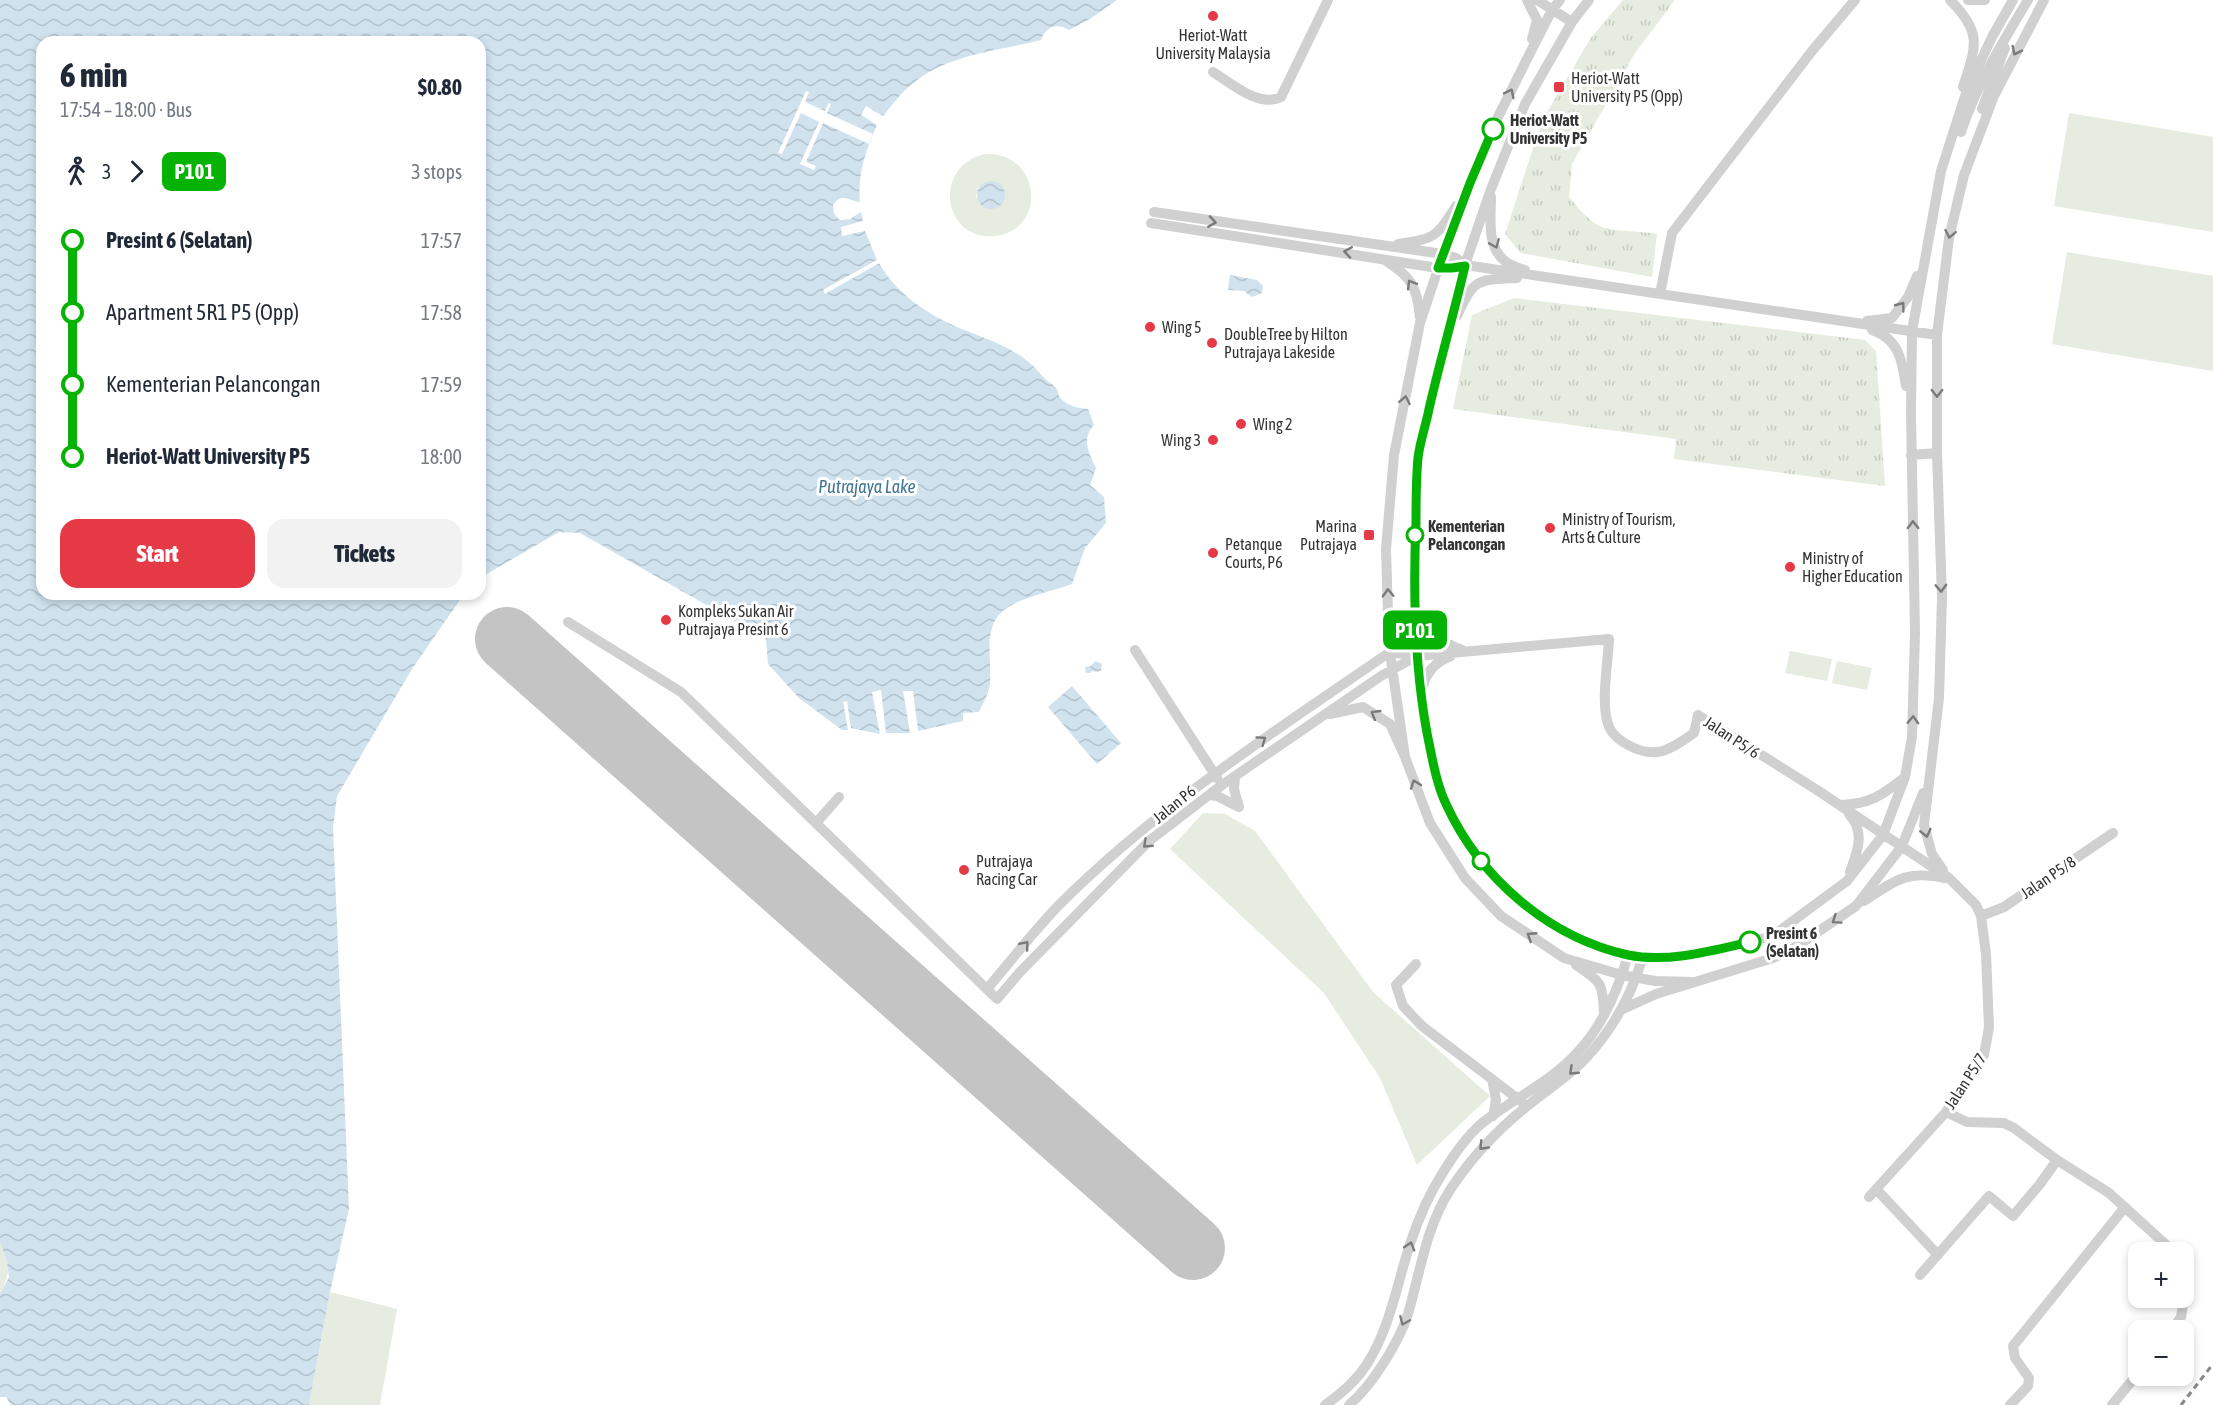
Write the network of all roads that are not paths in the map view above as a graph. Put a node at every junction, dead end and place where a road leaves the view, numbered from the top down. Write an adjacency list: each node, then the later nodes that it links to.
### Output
1 (1328, 0): 17 (street)
2 (1527, 0): 16 (street)
3 (1537, 0): 13 (street)
4 (1560, 0): 13 (street)
5 (1589, 0): 15 (street)
6 (1855, 0): 29 (street)
7 (1950, 0): 18 (street)
8 (1968, 0): 9 (street)
9 (1985, 0)
10 (2013, 0): 18 (street)
11 (2028, 0): 14 (street)
12 (2044, 0): 19 (street, one-way to 19)
13 (1552, 10): 15 (street); 16 (street)
14 (2019, 14): 19 (street); 24 (street)
15 (1572, 22): 21 (street)
16 (1528, 57): 20 (street, one-way to 16)
17 (1213, 72)
18 (1941, 171): 24 (street)
19 (1964, 175): 33 (street, one-way to 33)
20 (1470, 183): 22 (street); 23 (street)
21 (1491, 189): 26 (street); 28 (street, one-way to 28)
22 (1382, 246): 23 (street); 25 (street, one-way to 22)
23 (1443, 254): 26 (street); 27 (street)
24 (1925, 256): 30 (street, one-way to 24); 32 (street)
25 (1381, 258): 27 (street); 31 (street, one-way to 25)
26 (1465, 266): 27 (street); 28 (street); 34 (street)
27 (1438, 268): 31 (street)
28 (1539, 276): 29 (street); 34 (street)
29 (1660, 294): 30 (street)
30 (1852, 322): 32 (street); 35 (street)
31 (1420, 323): 42 (street, one-way to 31)
32 (1912, 331): 33 (street); 35 (street)
33 (1937, 335): 36 (street, one-way to 36)
34 (1440, 362): 38 (street)
35 (1911, 413): 37 (street)
36 (1937, 453): 37 (street); 51 (street, one-way to 51)
37 (1911, 454): 50 (street, one-way to 37)
38 (1413, 586): 41 (street); 43 (street)
39 (568, 622): 56 (street)
40 (1135, 650): 48 (street)
41 (1465, 651): 43 (street, Jalan P5/6); 45 (street); 55 (street, Jalan P5/6)
42 (1390, 652): 43 (street); 44 (street); 48 (street, Jalan P6, one-way to 42)
43 (1417, 656): 44 (street, Jalan P6); 45 (street)
44 (1392, 668): 46 (street, Jalan P6); 47 (street)
45 (1421, 697): 64 (street)
46 (1324, 715): 47 (street, one-way to 46); 49 (street, Jalan P6)
47 (1405, 757): 66 (street, one-way to 47)
48 (1214, 773): 52 (street); 71 (street, Jalan P6, one-way to 48)
49 (1234, 777): 52 (street, Jalan P6); 53 (street)
50 (1905, 777): 55 (street); 58 (street)
51 (1928, 781): 59 (street); 60 (street, one-way to 60)
52 (1222, 785): 53 (street, Jalan P6)
53 (1210, 795): 71 (street, Jalan P6, one-way to 71)
54 (839, 797): 56 (street)
55 (1840, 806): 58 (street, Jalan P5/6); 61 (street)
56 (816, 824): 71 (street)
57 (2113, 834): 63 (street, Jalan P5/8)
58 (1883, 835): 59 (street, Jalan P5/6); 61 (street)
59 (1902, 846): 60 (street, Jalan P5/6); 62 (street)
60 (1949, 878): 62 (street); 63 (street, Jalan P5/7)
61 (1847, 881): 65 (street)
62 (1856, 906): 70 (street, one-way to 70)
63 (1981, 916): 77 (street, Jalan P5/7)
64 (1628, 955): 65 (street); 68 (street)
65 (1643, 956): 69 (street)
66 (1564, 958): 68 (street); 73 (street)
67 (1416, 964): 74 (street)
68 (1622, 975): 69 (street); 73 (street)
69 (1637, 978): 70 (street); 72 (street)
70 (1693, 982): 72 (street)
71 (987, 989)
72 (1623, 1009): 76 (street, one-way to 76)
73 (1604, 1015): 75 (street)
74 (1492, 1079): 75 (street); 78 (street)
75 (1518, 1098): 76 (street); 78 (street)
76 (1527, 1106): 86 (street, one-way to 86)
77 (1946, 1112): 79 (street); 82 (street, Jalan P5/7)
78 (1493, 1116): 85 (street, one-way to 78)
79 (2057, 1160): 80 (street); 82 (street)
80 (2126, 1207): 81 (street); 87 (street)
81 (2163, 1242)
82 (1938, 1255): 83 (street)
83 (1920, 1275)
84 (2128, 1385): 88 (street)
85 (1326, 1405)
86 (1349, 1405)
87 (2010, 1405)
88 (2112, 1405)

